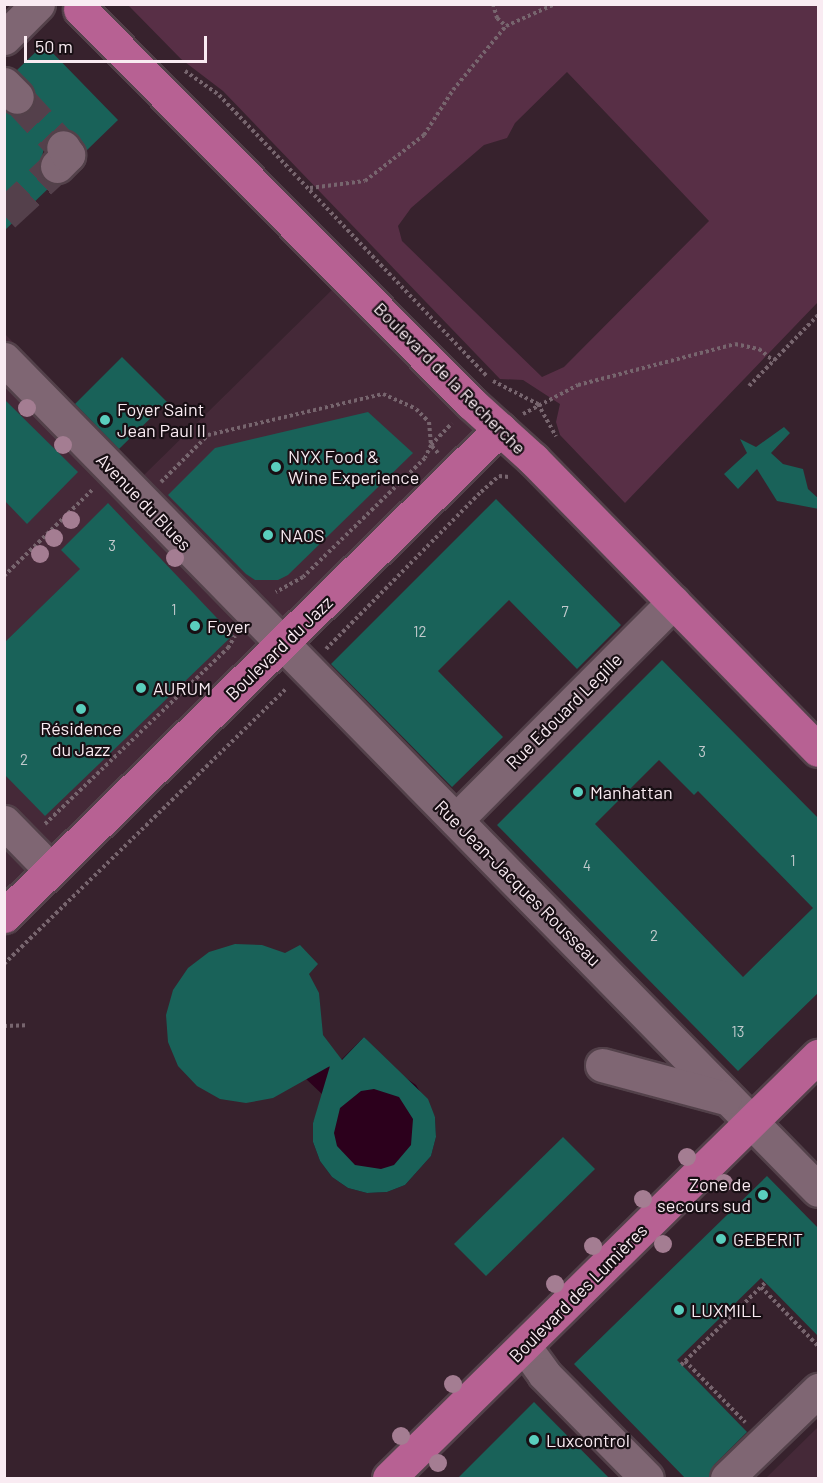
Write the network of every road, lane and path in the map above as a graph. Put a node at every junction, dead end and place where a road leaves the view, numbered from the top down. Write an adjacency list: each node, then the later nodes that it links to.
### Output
1 (38, 4): 6 (street)
2 (493, 4): 5 (path)
3 (555, 4): 5 (path)
4 (80, 9): 14 (main road, Boulevard de la Recherche)
5 (506, 26): 8 (path)
6 (4, 38)
7 (176, 65): 8 (path)
8 (309, 188): 13 (path)
9 (819, 315): 11 (path)
10 (4, 359): 16 (street, Avenue du Blues)
11 (774, 362): 12 (path); 13 (path)
12 (749, 387)
13 (538, 404): 15 (path)
14 (500, 429): 21 (main road, Boulevard de la Recherche); 23 (main road, Boulevard du Jazz)
15 (556, 436)
16 (113, 470): 18 (street, Avenue du Blues); 19 (path)
17 (515, 477): 24 (path)
18 (142, 500): 20 (path); 23 (street, Avenue du Blues)
19 (4, 576)
20 (276, 592)
21 (673, 602): 26 (main road, Boulevard de la Recherche); 27 (street, Rue Edouard Legille)
22 (238, 630): 29 (path)
23 (282, 645): 27 (street, Rue Jean-Jacques Rousseau); 30 (main road, Boulevard du Jazz)
24 (328, 647)
25 (276, 698): 32 (path)
26 (819, 750)
27 (456, 820): 37 (street, Rue Jean-Jacques Rousseau)
28 (4, 822): 30 (street)
29 (40, 829)
30 (51, 870): 31 (main road, Boulevard du Jazz)
31 (4, 916)
32 (4, 964)
33 (27, 1025): 34 (path)
34 (4, 1026)
35 (819, 1056): 37 (main road, Boulevard des Lumières)
36 (602, 1065): 37 (street)
37 (740, 1111): 38 (street, Rue Jean-Jacques Rousseau); 41 (main road, Boulevard des Lumières)
38 (819, 1190)
39 (765, 1282): 40 (path)
40 (761, 1287): 42 (path); 43 (path)
41 (524, 1346): 47 (main road, Boulevard des Lumières); 48 (street)
42 (819, 1346)
43 (686, 1360): 44 (path); 46 (path)
44 (681, 1365)
45 (819, 1390): 46 (street)
46 (764, 1442): 49 (street)
47 (389, 1479)
48 (647, 1479)
49 (728, 1479)

